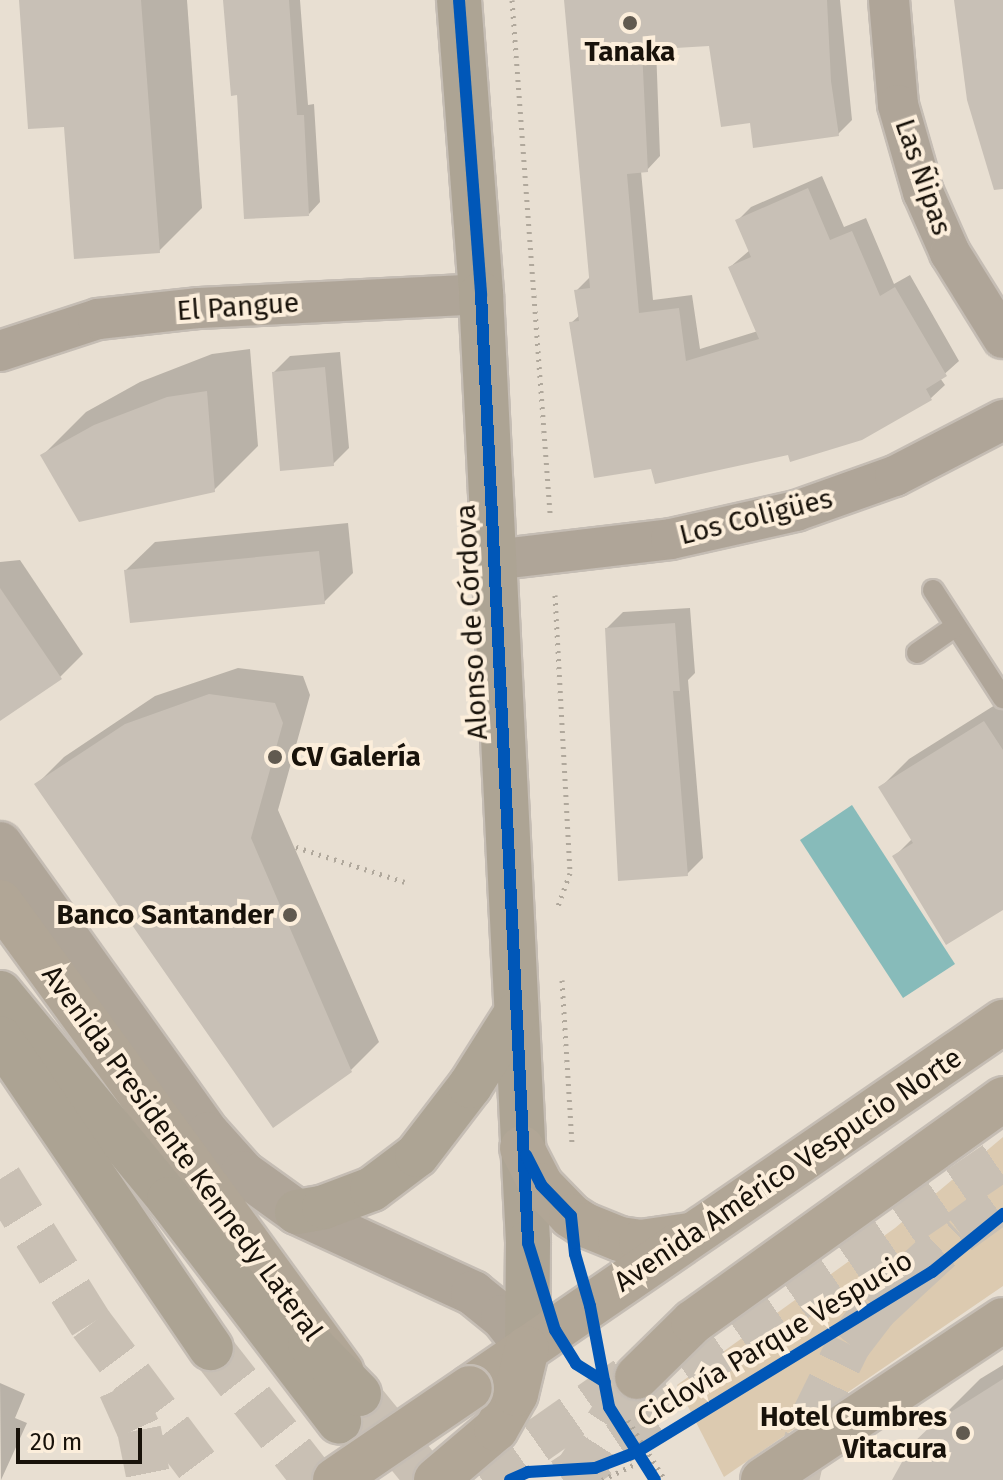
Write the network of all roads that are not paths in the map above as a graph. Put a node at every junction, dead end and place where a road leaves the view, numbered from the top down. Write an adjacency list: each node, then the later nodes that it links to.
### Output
1 (459, 0): 3 (main road, Alonso de Córdova)
2 (889, 0): 4 (street, Las Ñipas)
3 (481, 294): 5 (street, El Pangue); 7 (main road, Alonso de Córdova)
4 (1003, 338)
5 (0, 351)
6 (1003, 420): 7 (street, Los Coligües)
7 (493, 560): 15 (main road, Alonso de Córdova)
8 (933, 590): 9 (lane)
9 (956, 626): 10 (lane); 11 (lane)
10 (917, 653)
11 (1003, 698)
12 (0, 844): 20 (street, Avenida Presidente Kennedy Lateral)
13 (0, 902): 26 (main road, Avenida Presidente Kennedy Lateral)
14 (0, 993): 26 (highway)
15 (515, 1015): 19 (main road, Alonso de Córdova); 20 (main road)
16 (1003, 1022): 21 (main road, Avenida Américo Vespucio Norte)
17 (0, 1038): 23 (highway)
18 (1003, 1099): 25 (main road)
19 (522, 1148): 21 (main road); 24 (main road, Alonso de Córdova)
20 (297, 1212): 24 (street, Avenida Presidente Kennedy Lateral)
21 (696, 1233): 24 (main road, Avenida Américo Vespucio Norte)
22 (1003, 1320): 29 (main road)
23 (211, 1348)
24 (527, 1348): 27 (main road, Avenida Américo Vespucio Norte, bridge); 28 (main road)
25 (625, 1401)
26 (354, 1406)
27 (335, 1480)
28 (436, 1480)
29 (763, 1480)

